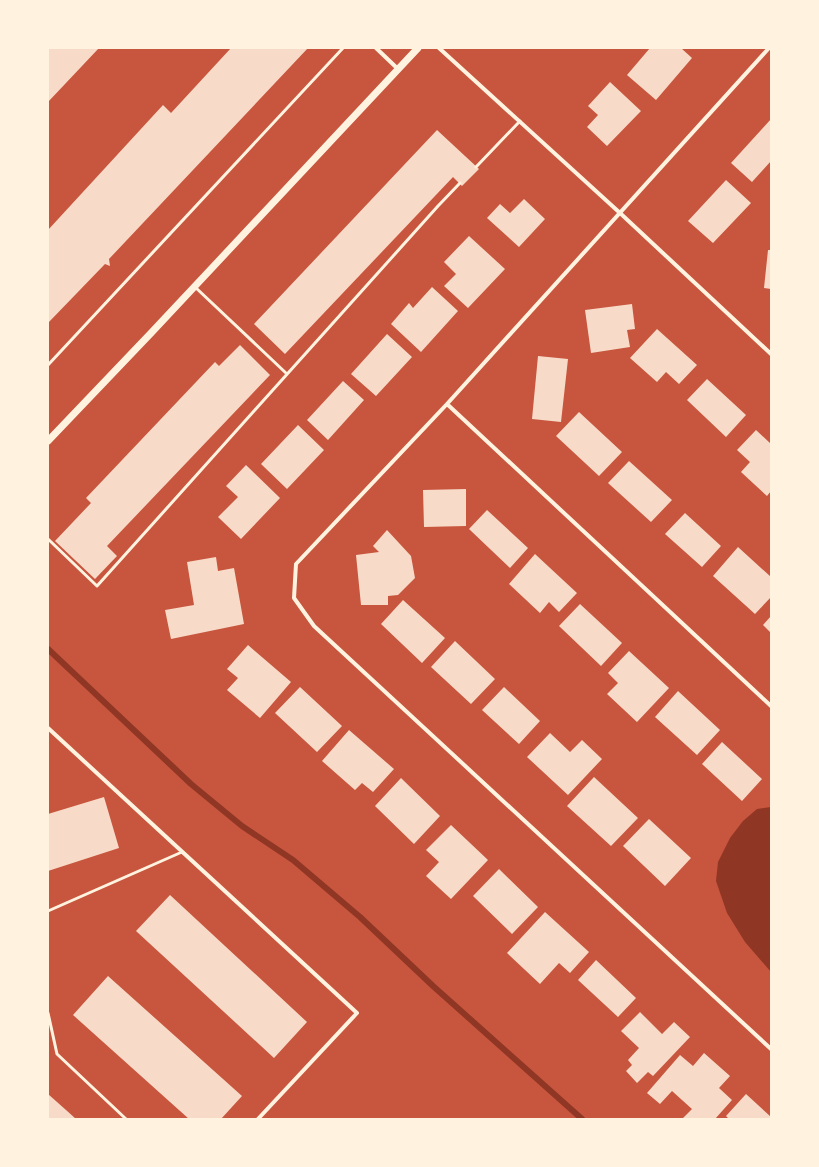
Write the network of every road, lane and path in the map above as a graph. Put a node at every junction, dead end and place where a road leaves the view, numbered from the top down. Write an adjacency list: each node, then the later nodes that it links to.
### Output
1 (343, 48): 13 (lane)
2 (376, 48): 6 (street)
3 (439, 48): 7 (street)
4 (769, 48): 10 (street)
5 (414, 49): 6 (street)
6 (398, 69): 11 (street)
7 (520, 121): 8 (lane); 10 (street)
8 (476, 167)
9 (460, 183): 14 (lane)
10 (620, 213): 12 (street); 15 (street)
11 (195, 287): 14 (lane); 16 (street)
12 (771, 354)
13 (48, 366)
14 (287, 374): 17 (lane)
15 (447, 404): 18 (street); 23 (street)
16 (48, 440)
17 (48, 539)
18 (771, 706)
19 (48, 728): 20 (street)
20 (182, 852): 21 (lane); 25 (street)
21 (48, 910)
22 (48, 1013): 24 (lane)
23 (771, 1049)
24 (126, 1119)
25 (258, 1119)

